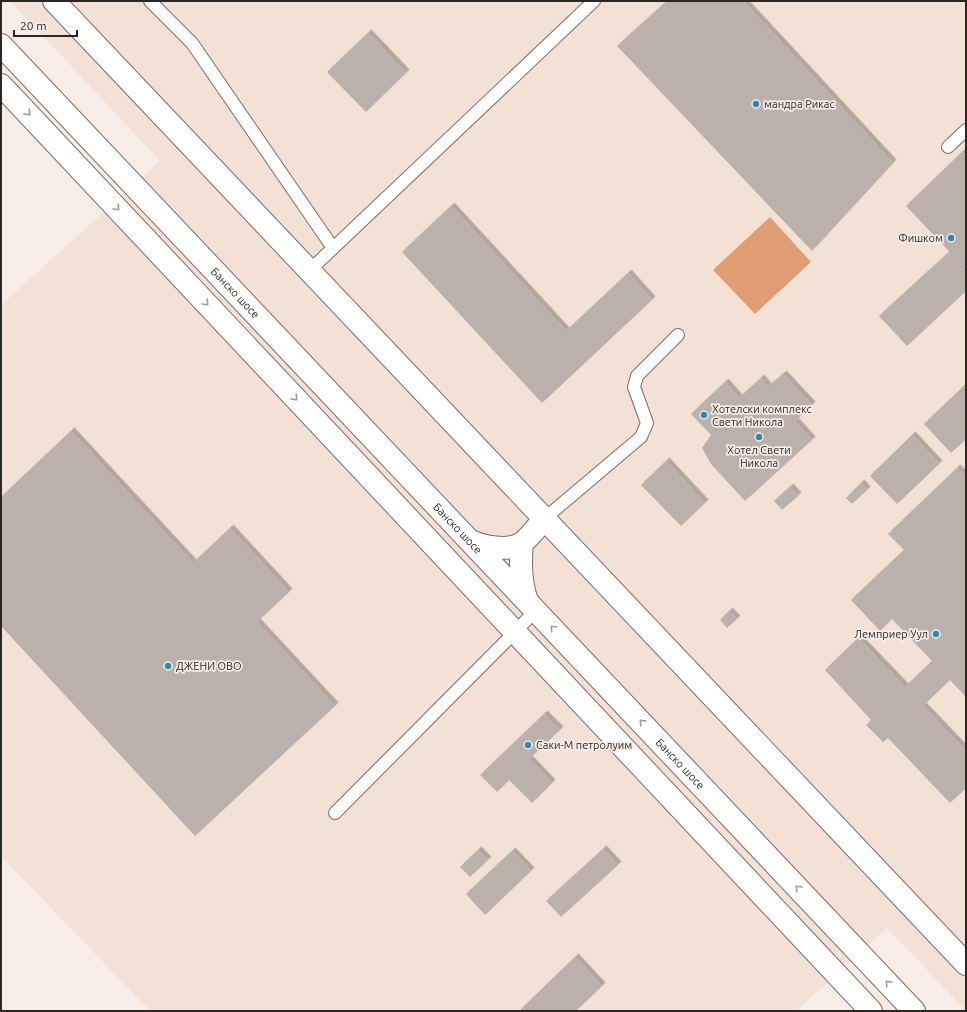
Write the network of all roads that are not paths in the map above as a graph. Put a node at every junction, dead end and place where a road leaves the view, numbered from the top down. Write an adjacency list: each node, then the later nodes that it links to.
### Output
1 (54, 1): 9 (main road)
2 (150, 1): 8 (lane)
3 (594, 1): 8 (lane)
4 (1, 45): 12 (main road, Банско шосе)
5 (1, 85): 15 (main road, one-way to 15)
6 (966, 130): 7 (lane)
7 (948, 147)
8 (333, 248): 9 (lane)
9 (310, 270): 11 (main road)
10 (678, 335): 11 (lane)
11 (544, 519): 13 (main road); 17 (main road)
12 (467, 539): 13 (main road); 14 (main road, Банско шосе)
13 (522, 543): 14 (main road)
14 (531, 606): 15 (lane); 19 (main road, Банско шосе, one-way to 14)
15 (515, 632): 16 (lane); 18 (main road)
16 (335, 813)
17 (966, 964)
18 (871, 1011)
19 (914, 1011)

